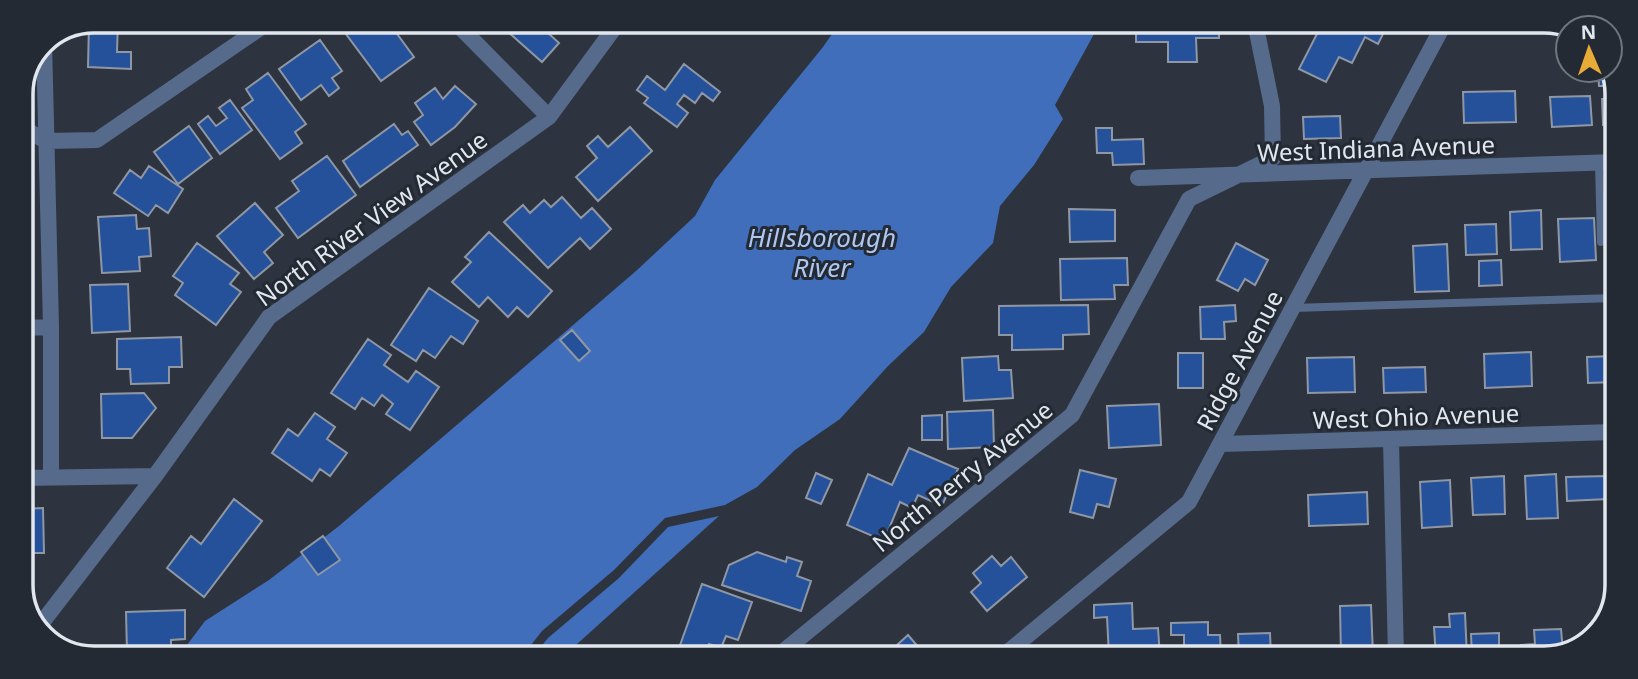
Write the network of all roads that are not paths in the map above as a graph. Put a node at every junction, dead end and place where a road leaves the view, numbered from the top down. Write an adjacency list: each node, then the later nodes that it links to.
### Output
1 (1257, 33): 13 (street, North Perry Avenue)
2 (1439, 33): 12 (street, Ridge Avenue)
3 (252, 34): 9 (street)
4 (468, 34): 7 (street)
5 (610, 34): 7 (street, North River View Avenue)
6 (44, 60): 9 (street)
7 (550, 117): 23 (street, North River View Avenue)
8 (33, 134): 9 (street)
9 (46, 141): 18 (street)
10 (1599, 163): 11 (street, West Indiana Avenue); 12 (street, West Indiana Avenue); 15 (lane)
11 (1605, 163)
12 (1366, 170): 13 (street, West Indiana Avenue); 17 (street, Ridge Avenue)
13 (1238, 175): 14 (street, West Indiana Avenue); 27 (street, North Perry Avenue)
14 (1138, 178)
15 (1601, 242)
16 (1605, 298): 17 (lane)
17 (1293, 308): 22 (street, Ridge Avenue)
18 (51, 327): 19 (street); 24 (street)
19 (33, 328)
20 (1605, 432): 21 (street, West Ohio Avenue)
21 (1391, 440): 22 (street, West Ohio Avenue); 29 (street)
22 (1220, 444): 28 (street, Ridge Avenue)
23 (155, 476): 24 (street); 26 (street, North River View Avenue)
24 (51, 477): 25 (street)
25 (33, 478)
26 (44, 620)
27 (790, 646)
28 (1015, 646)
29 (1396, 646)

